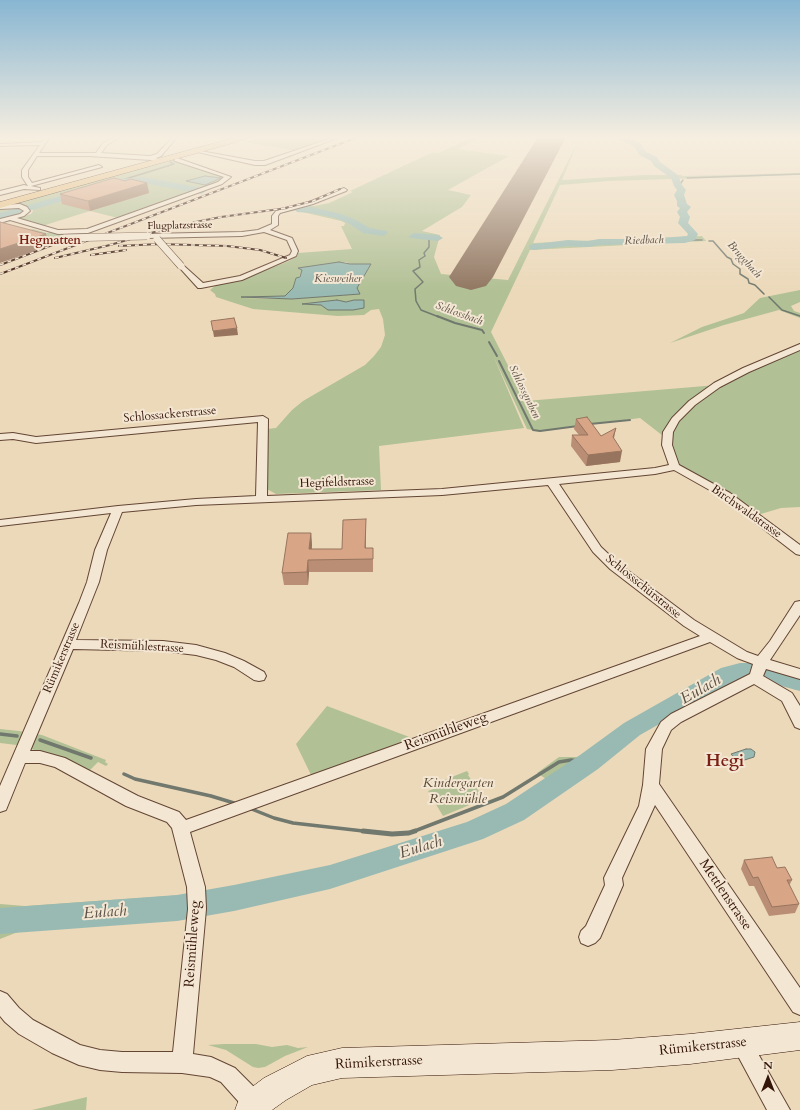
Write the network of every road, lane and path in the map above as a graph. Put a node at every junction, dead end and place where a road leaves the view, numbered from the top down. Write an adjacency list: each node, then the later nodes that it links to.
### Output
1 (17, 189): 8 (street)
2 (32, 189): 7 (street)
3 (55, 189): 7 (main road)
4 (77, 189): 10 (main road)
5 (205, 189): 11 (street)
6 (344, 190): 13 (street)
7 (36, 192): 9 (main road)
8 (0, 193)
9 (0, 206): 10 (main road)
10 (24, 206): 11 (street)
11 (10, 218): 12 (street)
12 (0, 221)
13 (265, 230): 14 (street, Flugplatzstrasse); 14 (street, bridge)
14 (158, 237): 15 (street, Flugplatzstrasse, bridge)
15 (54, 238)
16 (800, 347): 18 (street)
17 (0, 437): 20 (street, Schlossackerstrasse)
18 (674, 466): 19 (street, Hegifeldstrasse); 23 (street, Birchwaldstrasse)
19 (552, 482): 20 (street, Hegifeldstrasse); 25 (street, Schlossschürstrasse)
20 (261, 498): 21 (street, Hegifeldstrasse)
21 (118, 509): 22 (street, Hegifeldstrasse); 26 (street, Rümikerstrasse)
22 (0, 524)
23 (800, 551)
24 (800, 605): 27 (street)
25 (710, 637): 27 (street, Schlossschürstrasse); 34 (street, Reismühleweg)
26 (68, 644): 29 (street, Reismühlestrasse); 31 (street, Rümikerstrasse)
27 (758, 671): 28 (street); 30 (street); 32 (street)
28 (800, 674)
29 (259, 676)
30 (800, 723)
31 (21, 757): 33 (street, Rümikerstrasse); 34 (street)
32 (652, 785): 35 (street); 37 (street, Mettlenstrasse)
33 (0, 805)
34 (182, 828): 40 (street, Reismühleweg)
35 (588, 937)
36 (0, 1001): 40 (street, Rümikerstrasse)
37 (800, 1005)
38 (800, 1036): 39 (main road, Rümikerstrasse)
39 (741, 1043): 41 (main road, Rümikerstrasse); 42 (street)
40 (182, 1063): 41 (street, Rümikerstrasse)
41 (253, 1107)
42 (779, 1110)

